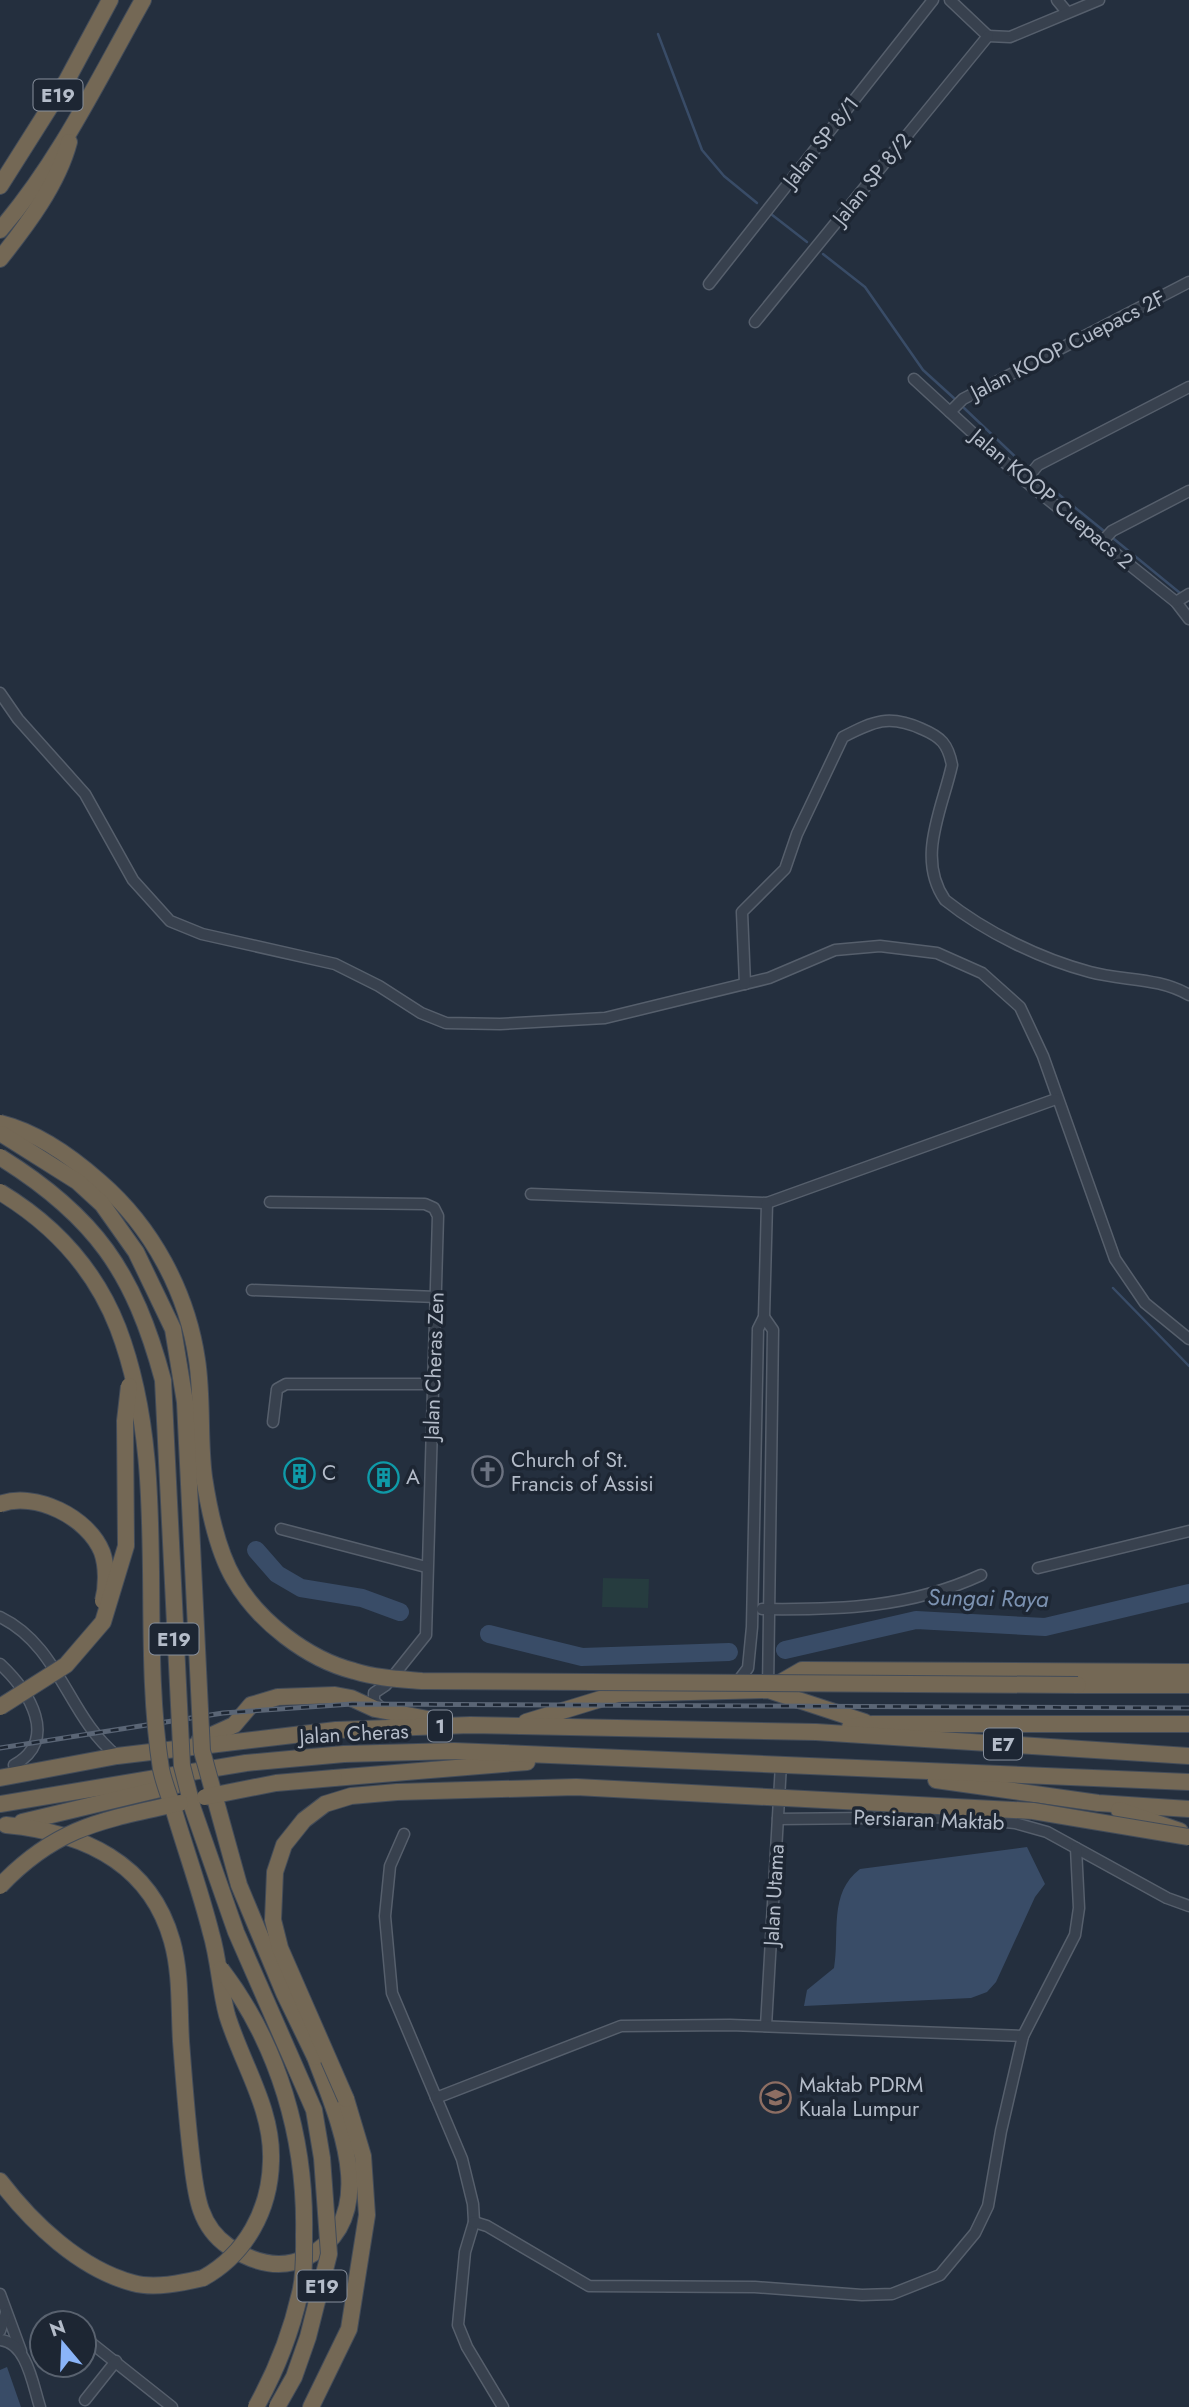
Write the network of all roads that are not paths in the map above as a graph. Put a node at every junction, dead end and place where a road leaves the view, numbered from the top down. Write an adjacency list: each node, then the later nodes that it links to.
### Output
1 (110, 0): 10 (highway, E19)
2 (143, 0): 9 (highway, E19)
3 (933, 0): 14 (street, Jalan SP 8/1)
4 (950, 0): 8 (street)
5 (1056, 0): 7 (street)
6 (1099, 0): 7 (street)
7 (1067, 12): 8 (street)
8 (988, 36): 15 (street, Jalan SP 8/2)
9 (72, 129): 11 (highway, E19); 12 (highway)
10 (0, 186)
11 (0, 230)
12 (0, 259)
13 (1189, 282): 18 (street, Jalan KOOP Cuepacs 2F)
14 (709, 284)
15 (755, 322)
16 (914, 379): 18 (street, Jalan KOOP Cuepacs 2)
17 (1189, 387): 19 (street)
18 (950, 412): 19 (street, Jalan KOOP Cuepacs 2)
19 (1025, 481): 21 (street, Jalan KOOP Cuepacs 2)
20 (1189, 491): 21 (street)
21 (1101, 543): 23 (street, Jalan KOOP Cuepacs 2)
22 (1189, 594): 23 (street)
23 (1176, 602): 24 (street, Jalan KOOP Cuepacs 2)
24 (1189, 620)
25 (0, 694): 26 (street)
26 (745, 984): 27 (street); 28 (street)
27 (1189, 995)
28 (1056, 1099): 35 (street); 39 (street)
29 (0, 1123): 54 (highway, bridge)
30 (0, 1133): 83 (highway, bridge)
31 (0, 1157): 106 (highway, E19, bridge)
32 (0, 1192): 40 (highway, E19, bridge)
33 (531, 1194): 35 (street)
34 (270, 1202): 37 (street, Jalan Cheras Zen)
35 (767, 1203): 38 (street)
36 (252, 1290): 37 (street)
37 (437, 1297): 41 (street, Jalan Cheras Zen)
38 (764, 1317): 49 (street); 50 (street)
39 (1189, 1339)
40 (131, 1366): 61 (highway, bridge); 89 (highway, E19, bridge)
41 (433, 1384): 42 (street); 46 (street, Jalan Cheras Zen)
42 (273, 1422)
43 (0, 1504): 60 (highway, bridge)
44 (281, 1528): 46 (street)
45 (1189, 1531): 47 (street)
46 (426, 1567): 55 (street, Jalan Cheras Zen)
47 (1038, 1569)
48 (981, 1575): 50 (street)
49 (752, 1609): 50 (street); 58 (street)
50 (768, 1609): 57 (street)
51 (0, 1618): 69 (street)
52 (0, 1664): 75 (street)
53 (1189, 1673): 54 (highway); 57 (highway)
54 (1128, 1684): 56 (highway)
55 (386, 1685): 59 (street); 62 (street)
56 (1189, 1685)
57 (768, 1690): 58 (highway); 63 (highway)
58 (730, 1692): 66 (highway)
59 (335, 1695): 62 (highway); 68 (highway)
60 (0, 1697)
61 (0, 1707)
62 (385, 1712): 65 (highway)
63 (873, 1724): 64 (highway); 67 (highway)
64 (1189, 1724)
65 (470, 1725): 66 (highway, Jalan Cheras / 1); 68 (highway, Jalan Cheras / 1)
66 (517, 1726): 67 (highway, Jalan Cheras / 1)
67 (816, 1732): 70 (highway, E7)
68 (181, 1749): 69 (highway, Jalan Cheras / 1)
69 (117, 1756): 72 (highway, Jalan Cheras / 1)
70 (1189, 1756)
71 (571, 1757): 73 (highway, Jalan Cheras / 1); 74 (highway, Jalan Cheras / 1); 87 (highway, bridge)
72 (76, 1763): 75 (highway); 77 (highway, Jalan Cheras / 1)
73 (246, 1763): 80 (highway, Jalan Cheras / 1); 83 (highway)
74 (780, 1764): 76 (highway, Jalan Cheras / 1); 82 (street, Jalan Utama)
75 (7, 1766)
76 (840, 1767): 78 (highway, E7); 79 (highway)
77 (0, 1778)
78 (1189, 1782)
79 (1098, 1803): 81 (highway); 85 (highway)
80 (0, 1804)
81 (1189, 1809)
82 (778, 1818): 86 (street, Persiaran Maktab); 90 (street, Jalan Utama)
83 (3, 1826)
84 (404, 1834): 92 (street)
85 (1189, 1836): 107 (highway, bridge)
86 (1076, 1848): 88 (street, Persiaran Maktab); 91 (street)
87 (0, 1886)
88 (1189, 1906)
89 (220, 1967): 93 (highway, bridge); 105 (highway, E19, bridge)
90 (766, 2026): 91 (street); 92 (street)
91 (1023, 2036): 94 (street)
92 (436, 2098): 94 (street)
93 (0, 2181)
94 (474, 2222): 108 (street)
95 (0, 2294): 96 (street)
96 (6, 2310): 97 (street); 100 (street)
97 (0, 2332)
98 (0, 2340): 100 (street)
99 (98, 2348): 101 (street)
100 (24, 2358): 103 (street)
101 (116, 2361): 102 (street); 104 (street)
102 (85, 2400)
103 (40, 2407)
104 (172, 2407)
105 (256, 2407)
106 (277, 2407)
107 (311, 2407)
108 (503, 2407)

